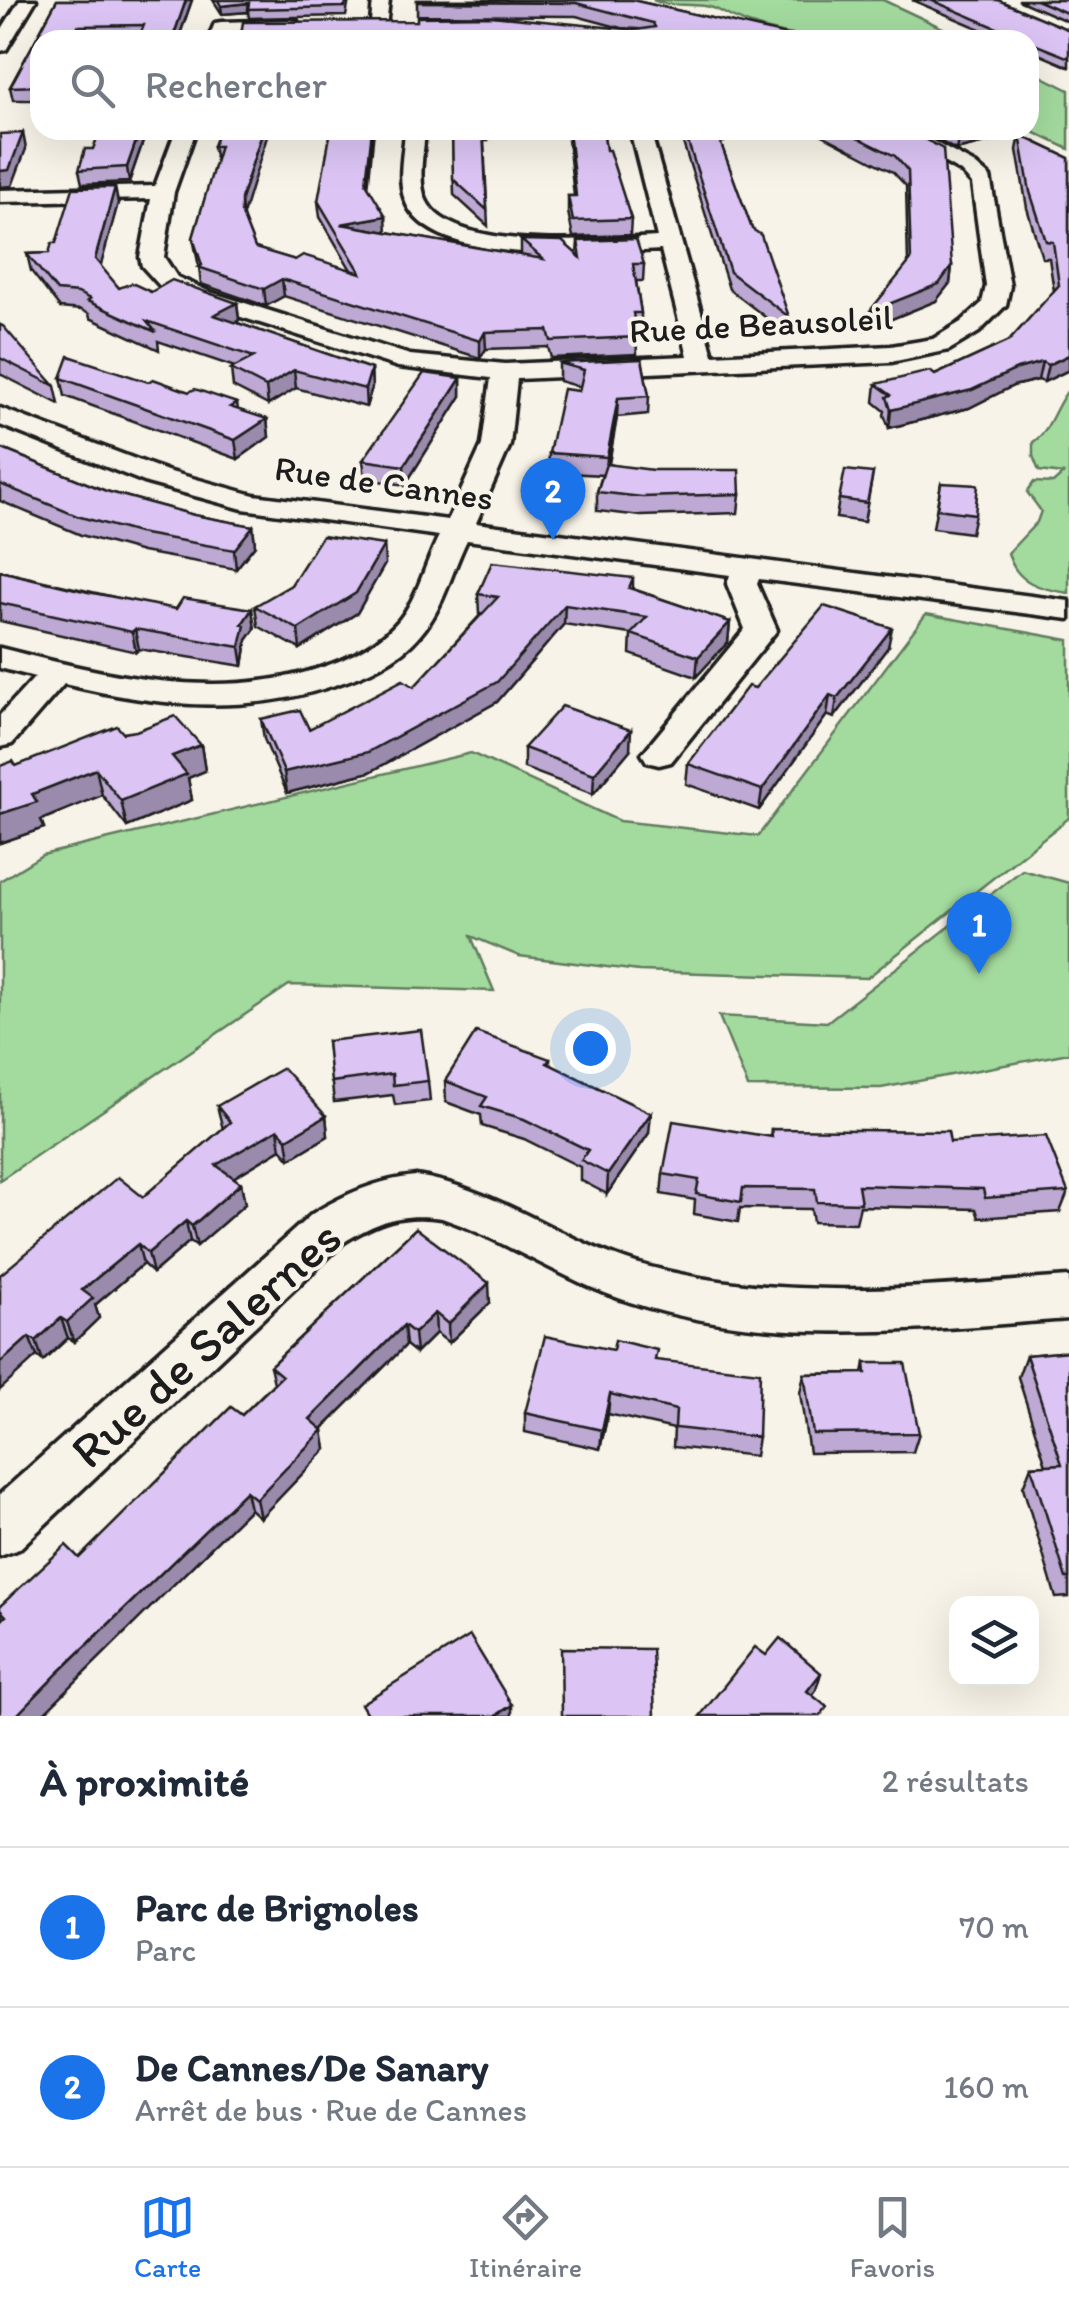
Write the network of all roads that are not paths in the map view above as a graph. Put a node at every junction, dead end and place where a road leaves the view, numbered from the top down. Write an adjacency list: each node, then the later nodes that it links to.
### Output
1 (28, 0): 6 (street)
2 (382, 0): 3 (street)
3 (358, 24)
4 (319, 25): 5 (street)
5 (220, 30)
6 (0, 46)
7 (182, 140): 11 (street, Rue de Beausoleil)
8 (416, 140): 13 (street)
9 (642, 140): 13 (street)
10 (915, 140): 14 (street, Rue de Beausoleil)
11 (164, 192): 12 (street); 15 (street, Rue de Beausoleil)
12 (0, 196)
13 (668, 243): 14 (street)
14 (702, 362): 15 (street, Rue de Beausoleil)
15 (504, 372): 17 (street)
16 (0, 416): 17 (street, Rue de Cannes)
17 (459, 530): 18 (street, Rue de Cannes); 21 (street)
18 (748, 568): 19 (street, Rue de Cannes); 23 (street)
19 (1069, 610)
20 (0, 658): 21 (street)
21 (56, 672): 22 (street)
22 (0, 736)
23 (659, 754)
24 (1069, 1298): 25 (street, Rue de Salernes)
25 (0, 1530)

